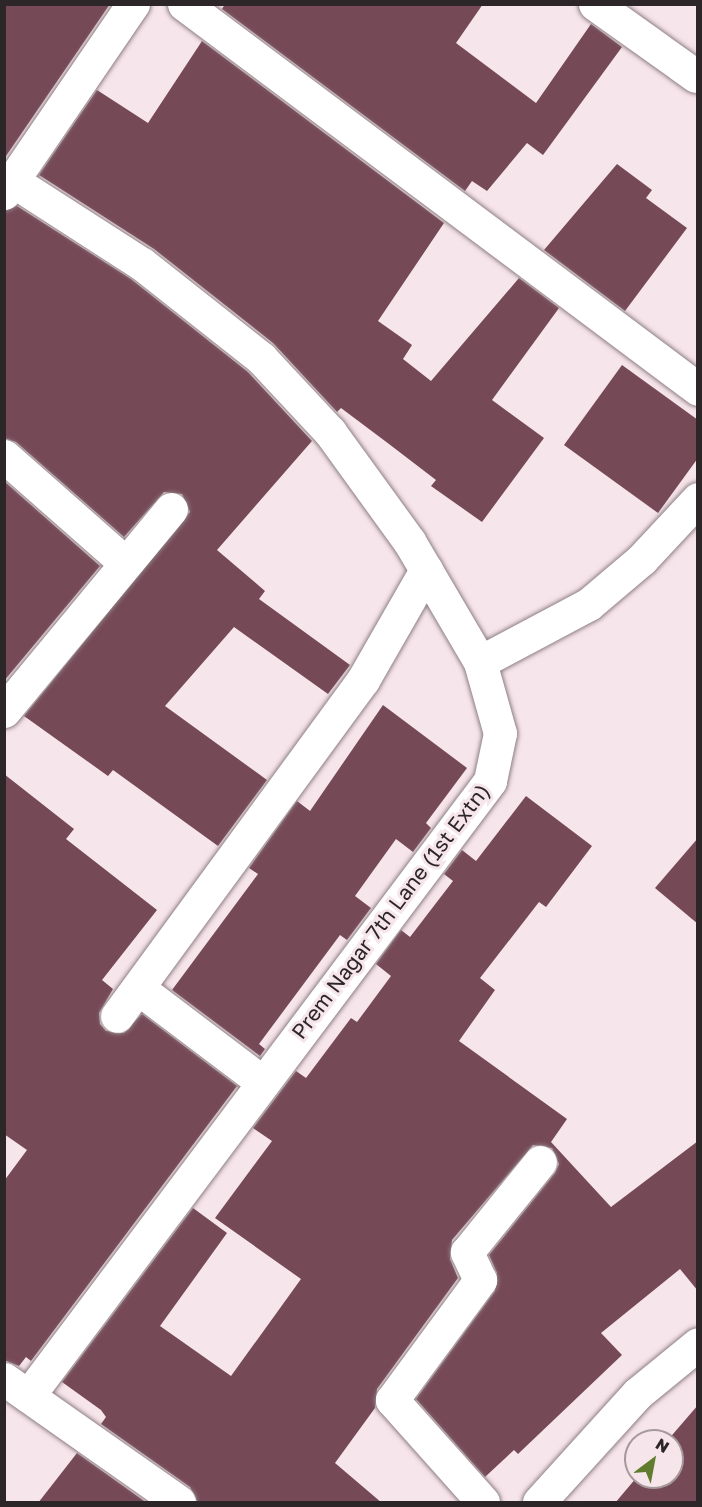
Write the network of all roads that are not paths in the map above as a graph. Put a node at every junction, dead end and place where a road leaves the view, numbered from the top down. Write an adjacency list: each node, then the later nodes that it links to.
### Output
1 (133, 4): 5 (street)
2 (184, 4): 6 (street)
3 (595, 4): 4 (street)
4 (696, 76)
5 (9, 187): 11 (street)
6 (698, 389)
7 (4, 456): 10 (street)
8 (698, 499): 12 (street)
9 (171, 509): 10 (street)
10 (123, 561): 13 (street)
11 (426, 570): 12 (street); 14 (street)
12 (480, 662): 16 (street, Prem Nagar 7th Lane (1st Extn))
13 (4, 711)
14 (138, 988): 15 (street); 16 (street)
15 (117, 1016)
16 (261, 1081): 19 (street, Prem Nagar 7th Lane (1st Extn))
17 (540, 1162): 21 (street)
18 (698, 1344): 22 (street)
19 (16, 1388): 20 (street)
20 (179, 1503)
21 (483, 1503)
22 (539, 1503)

